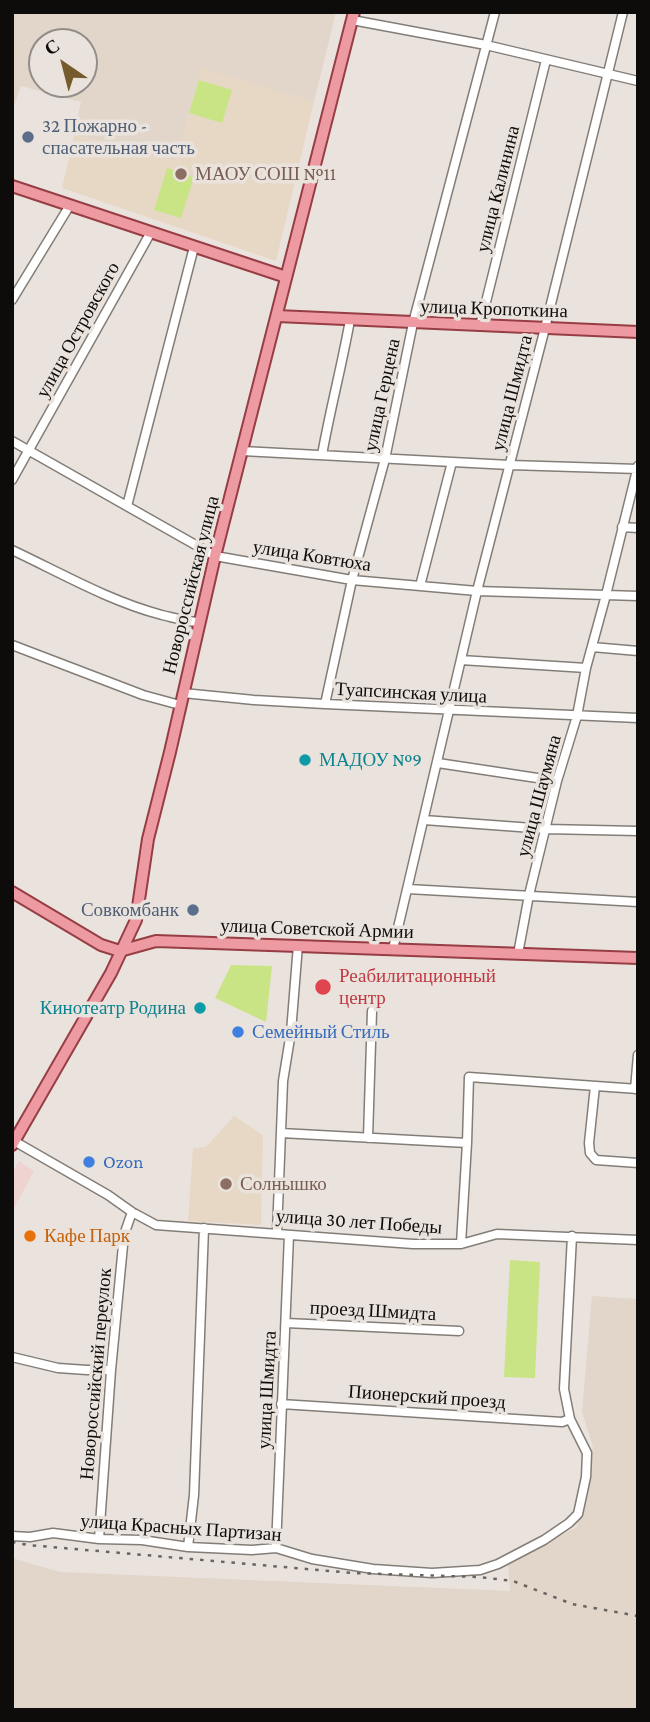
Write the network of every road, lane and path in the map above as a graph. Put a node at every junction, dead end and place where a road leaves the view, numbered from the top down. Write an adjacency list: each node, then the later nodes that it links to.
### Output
1 (495, 12): 4 (street, улица Герцена)
2 (623, 12): 6 (street, улица Шмидта)
3 (353, 16): 4 (street); 12 (main road, Новороссийская улица)
4 (486, 46): 5 (street); 16 (street, улица Герцена)
5 (546, 60): 6 (street); 17 (street, улица Калинина)
6 (608, 74): 7 (street); 18 (street, улица Шмидта)
7 (638, 81)
8 (12, 186): 9 (main road)
9 (70, 205): 10 (main road); 13 (street)
10 (151, 232): 11 (main road); 21 (street, улица Островского)
11 (194, 247): 12 (main road); 29 (street)
12 (286, 277): 14 (main road, Новороссийская улица)
13 (12, 300)
14 (277, 316): 15 (main road, улица Кропоткина); 22 (main road, Новороссийская улица)
15 (350, 320): 16 (main road, улица Кропоткина); 23 (street)
16 (413, 323): 17 (main road, улица Кропоткина); 24 (street, улица Герцена)
17 (480, 326): 18 (main road, улица Кропоткина)
18 (545, 328): 19 (main road, улица Кропоткина); 26 (street, улица Шмидта)
19 (638, 332)
20 (12, 440): 21 (street, улица Ковтюха)
21 (29, 450): 28 (street, улица Островского); 29 (street, улица Ковтюха)
22 (242, 451): 23 (street); 33 (main road, Новороссийская улица)
23 (322, 455): 24 (street)
24 (385, 459): 25 (street); 34 (street, улица Герцена)
25 (452, 462): 26 (street); 35 (street)
26 (510, 465): 27 (street); 36 (street, улица Шмидта)
27 (637, 468): 30 (street, улица Шаумяна)
28 (12, 480)
29 (127, 506): 33 (street, улица Ковтюха)
30 (622, 527): 31 (street); 37 (street, улица Шаумяна)
31 (638, 528)
32 (12, 550): 39 (street)
33 (215, 556): 34 (street, улица Ковтюха); 39 (main road, Новороссийская улица)
34 (352, 580): 35 (street, улица Ковтюха); 46 (street, улица Герцена)
35 (420, 586): 36 (street, улица Ковтюха)
36 (477, 591): 37 (street, улица Ковтюха); 43 (street, улица Шмидта)
37 (607, 595): 38 (street, улица Ковтюха); 41 (street, улица Шаумяна)
38 (638, 596)
39 (200, 622): 45 (main road, Новороссийская улица)
40 (12, 645): 47 (street)
41 (592, 647): 42 (street); 44 (street, улица Шаумяна)
42 (638, 652)
43 (461, 660): 44 (street); 48 (street, улица Шмидта)
44 (586, 668): 49 (street, улица Шаумяна)
45 (183, 693): 46 (street, Туапсинская улица); 47 (main road, Новороссийская улица)
46 (325, 704): 48 (street, Туапсинская улица)
47 (180, 705): 62 (main road, Новороссийская улица)
48 (449, 710): 49 (street, Туапсинская улица); 51 (street, улица Шмидта)
49 (577, 716): 50 (street, Туапсинская улица); 52 (street, улица Шаумяна)
50 (638, 718)
51 (438, 762): 52 (street); 53 (street, улица Шмидта)
52 (557, 781): 54 (street, улица Шаумяна)
53 (424, 820): 54 (street); 56 (street, улица Шмидта)
54 (545, 829): 55 (street); 58 (street, улица Шаумяна)
55 (638, 831)
56 (408, 889): 58 (street); 61 (street, улица Шмидта)
57 (12, 892): 62 (main road)
58 (529, 895): 59 (street); 63 (street, улица Шаумяна)
59 (638, 902)
60 (298, 946): 61 (main road, улица Советской Армии); 62 (main road, улица Советской Армии); 69 (street)
61 (393, 949): 63 (main road, улица Советской Армии)
62 (120, 951): 70 (main road, Новороссийская улица)
63 (518, 954): 64 (main road, улица Советской Армии)
64 (638, 958)
65 (372, 1012): 71 (street)
66 (638, 1055): 68 (street)
67 (595, 1086): 68 (street); 72 (street); 73 (street)
68 (636, 1089)
69 (281, 1133): 71 (street); 76 (street)
70 (14, 1138): 74 (street, улица 30 лет Победы)
71 (368, 1138): 72 (street)
72 (467, 1143): 80 (street)
73 (638, 1163)
74 (132, 1213): 75 (street, улица 30 лет Победы); 84 (street, Новороссийский переулок)
75 (204, 1228): 76 (street, улица 30 лет Победы); 89 (street)
76 (277, 1233): 77 (street, улица 30 лет Победы)
77 (289, 1235): 80 (street, улица 30 лет Победы); 81 (street, улица Шмидта)
78 (572, 1236): 79 (street, улица 30 лет Победы); 80 (street, улица 30 лет Победы); 86 (street, улица Красных Партизан)
79 (638, 1240)
80 (461, 1244)
81 (286, 1323): 82 (street, проезд Шмидта); 85 (street, улица Шмидта)
82 (459, 1331)
83 (12, 1357): 84 (street)
84 (111, 1370): 88 (street, Новороссийский переулок)
85 (281, 1404): 86 (street, Пионерский проезд); 90 (street, улица Шмидта)
86 (570, 1419): 90 (street, улица Красных Партизан)
87 (12, 1536): 88 (street, улица Красных Партизан)
88 (99, 1539): 89 (street, улица Красных Партизан)
89 (188, 1547): 90 (street, улица Красных Партизан)
90 (276, 1548)

